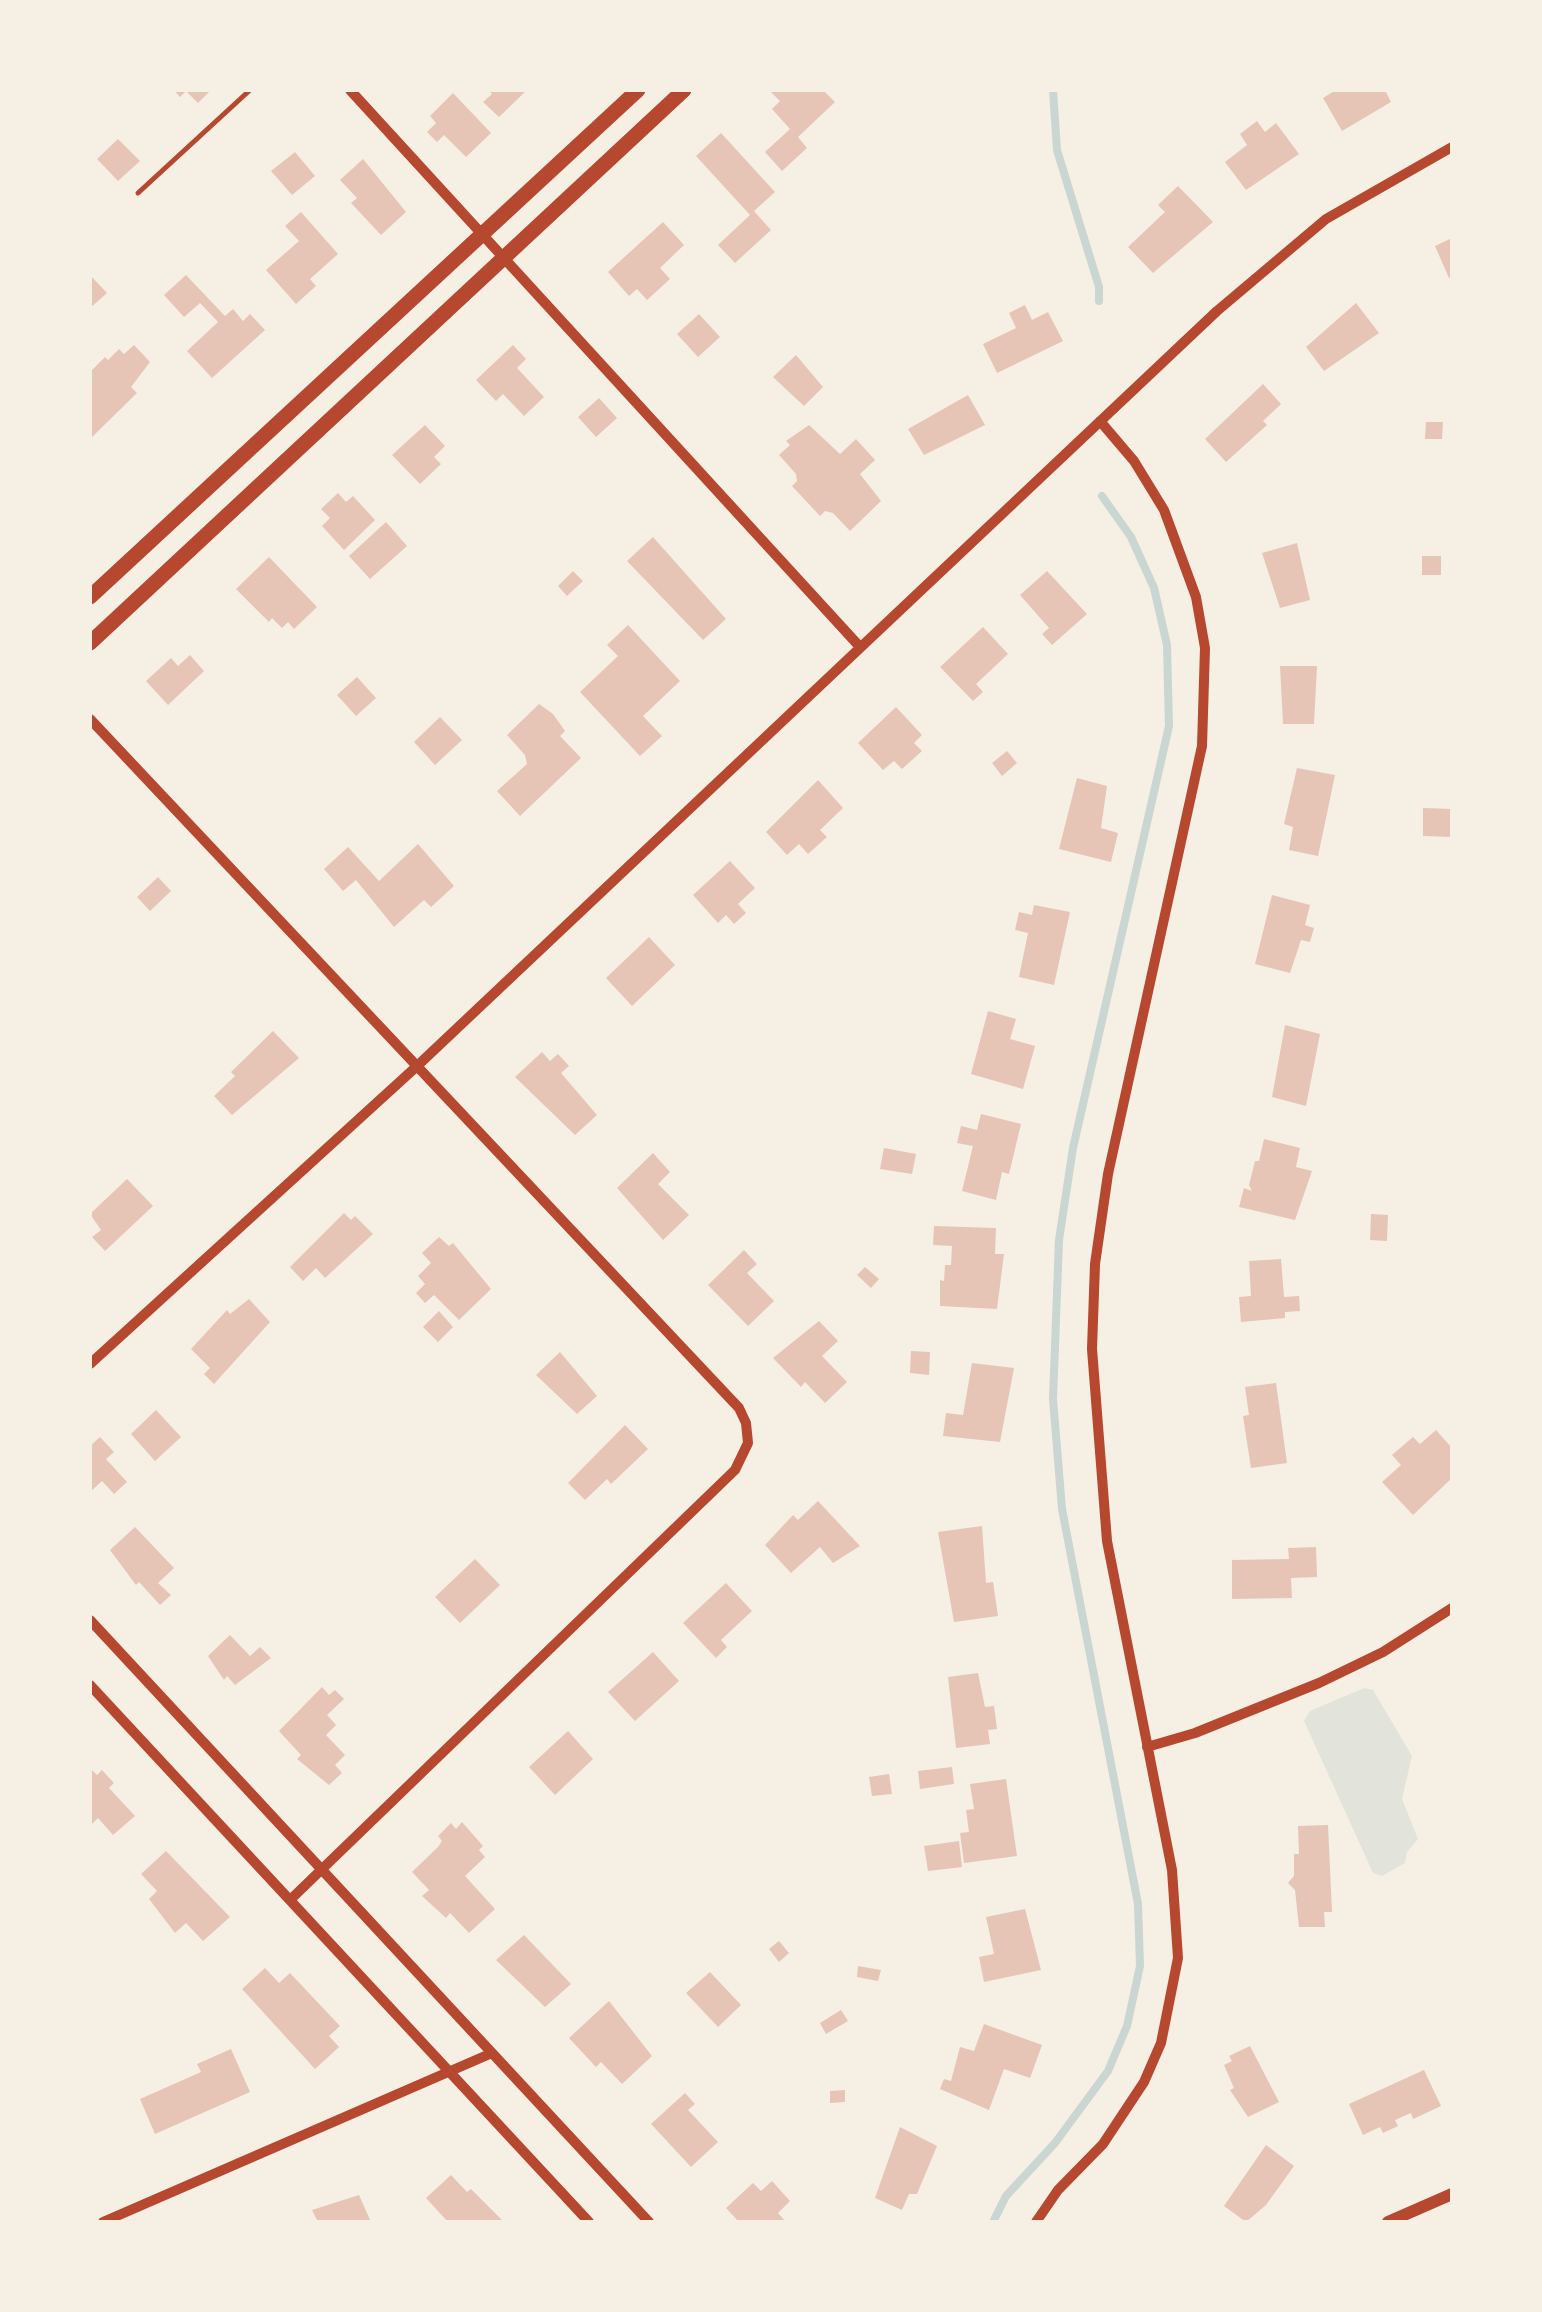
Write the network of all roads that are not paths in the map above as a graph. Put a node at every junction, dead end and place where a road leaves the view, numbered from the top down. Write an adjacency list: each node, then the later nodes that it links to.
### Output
1 (250, 90): 6 (lane)
2 (350, 90): 7 (street)
3 (638, 90): 7 (main road)
4 (684, 90): 8 (main road)
5 (1452, 147): 9 (street)
6 (138, 194)
7 (484, 234): 8 (street); 10 (main road)
8 (506, 258): 11 (main road); 12 (street)
9 (1100, 421): 12 (street); 19 (street)
10 (90, 598)
11 (90, 643)
12 (860, 647): 14 (street)
13 (90, 720): 14 (street)
14 (416, 1066): 15 (street); 20 (street)
15 (90, 1364)
16 (1452, 1608): 19 (street)
17 (90, 1620): 20 (street)
18 (90, 1686): 21 (street)
19 (1147, 1747): 28 (street)
20 (322, 1869): 21 (street); 22 (street)
21 (290, 1900): 23 (street)
22 (492, 2052): 23 (street); 27 (street)
23 (449, 2071): 25 (street); 26 (street)
24 (1452, 2194): 29 (street)
25 (103, 2222)
26 (590, 2222)
27 (649, 2222)
28 (1036, 2222)
29 (1388, 2222)

